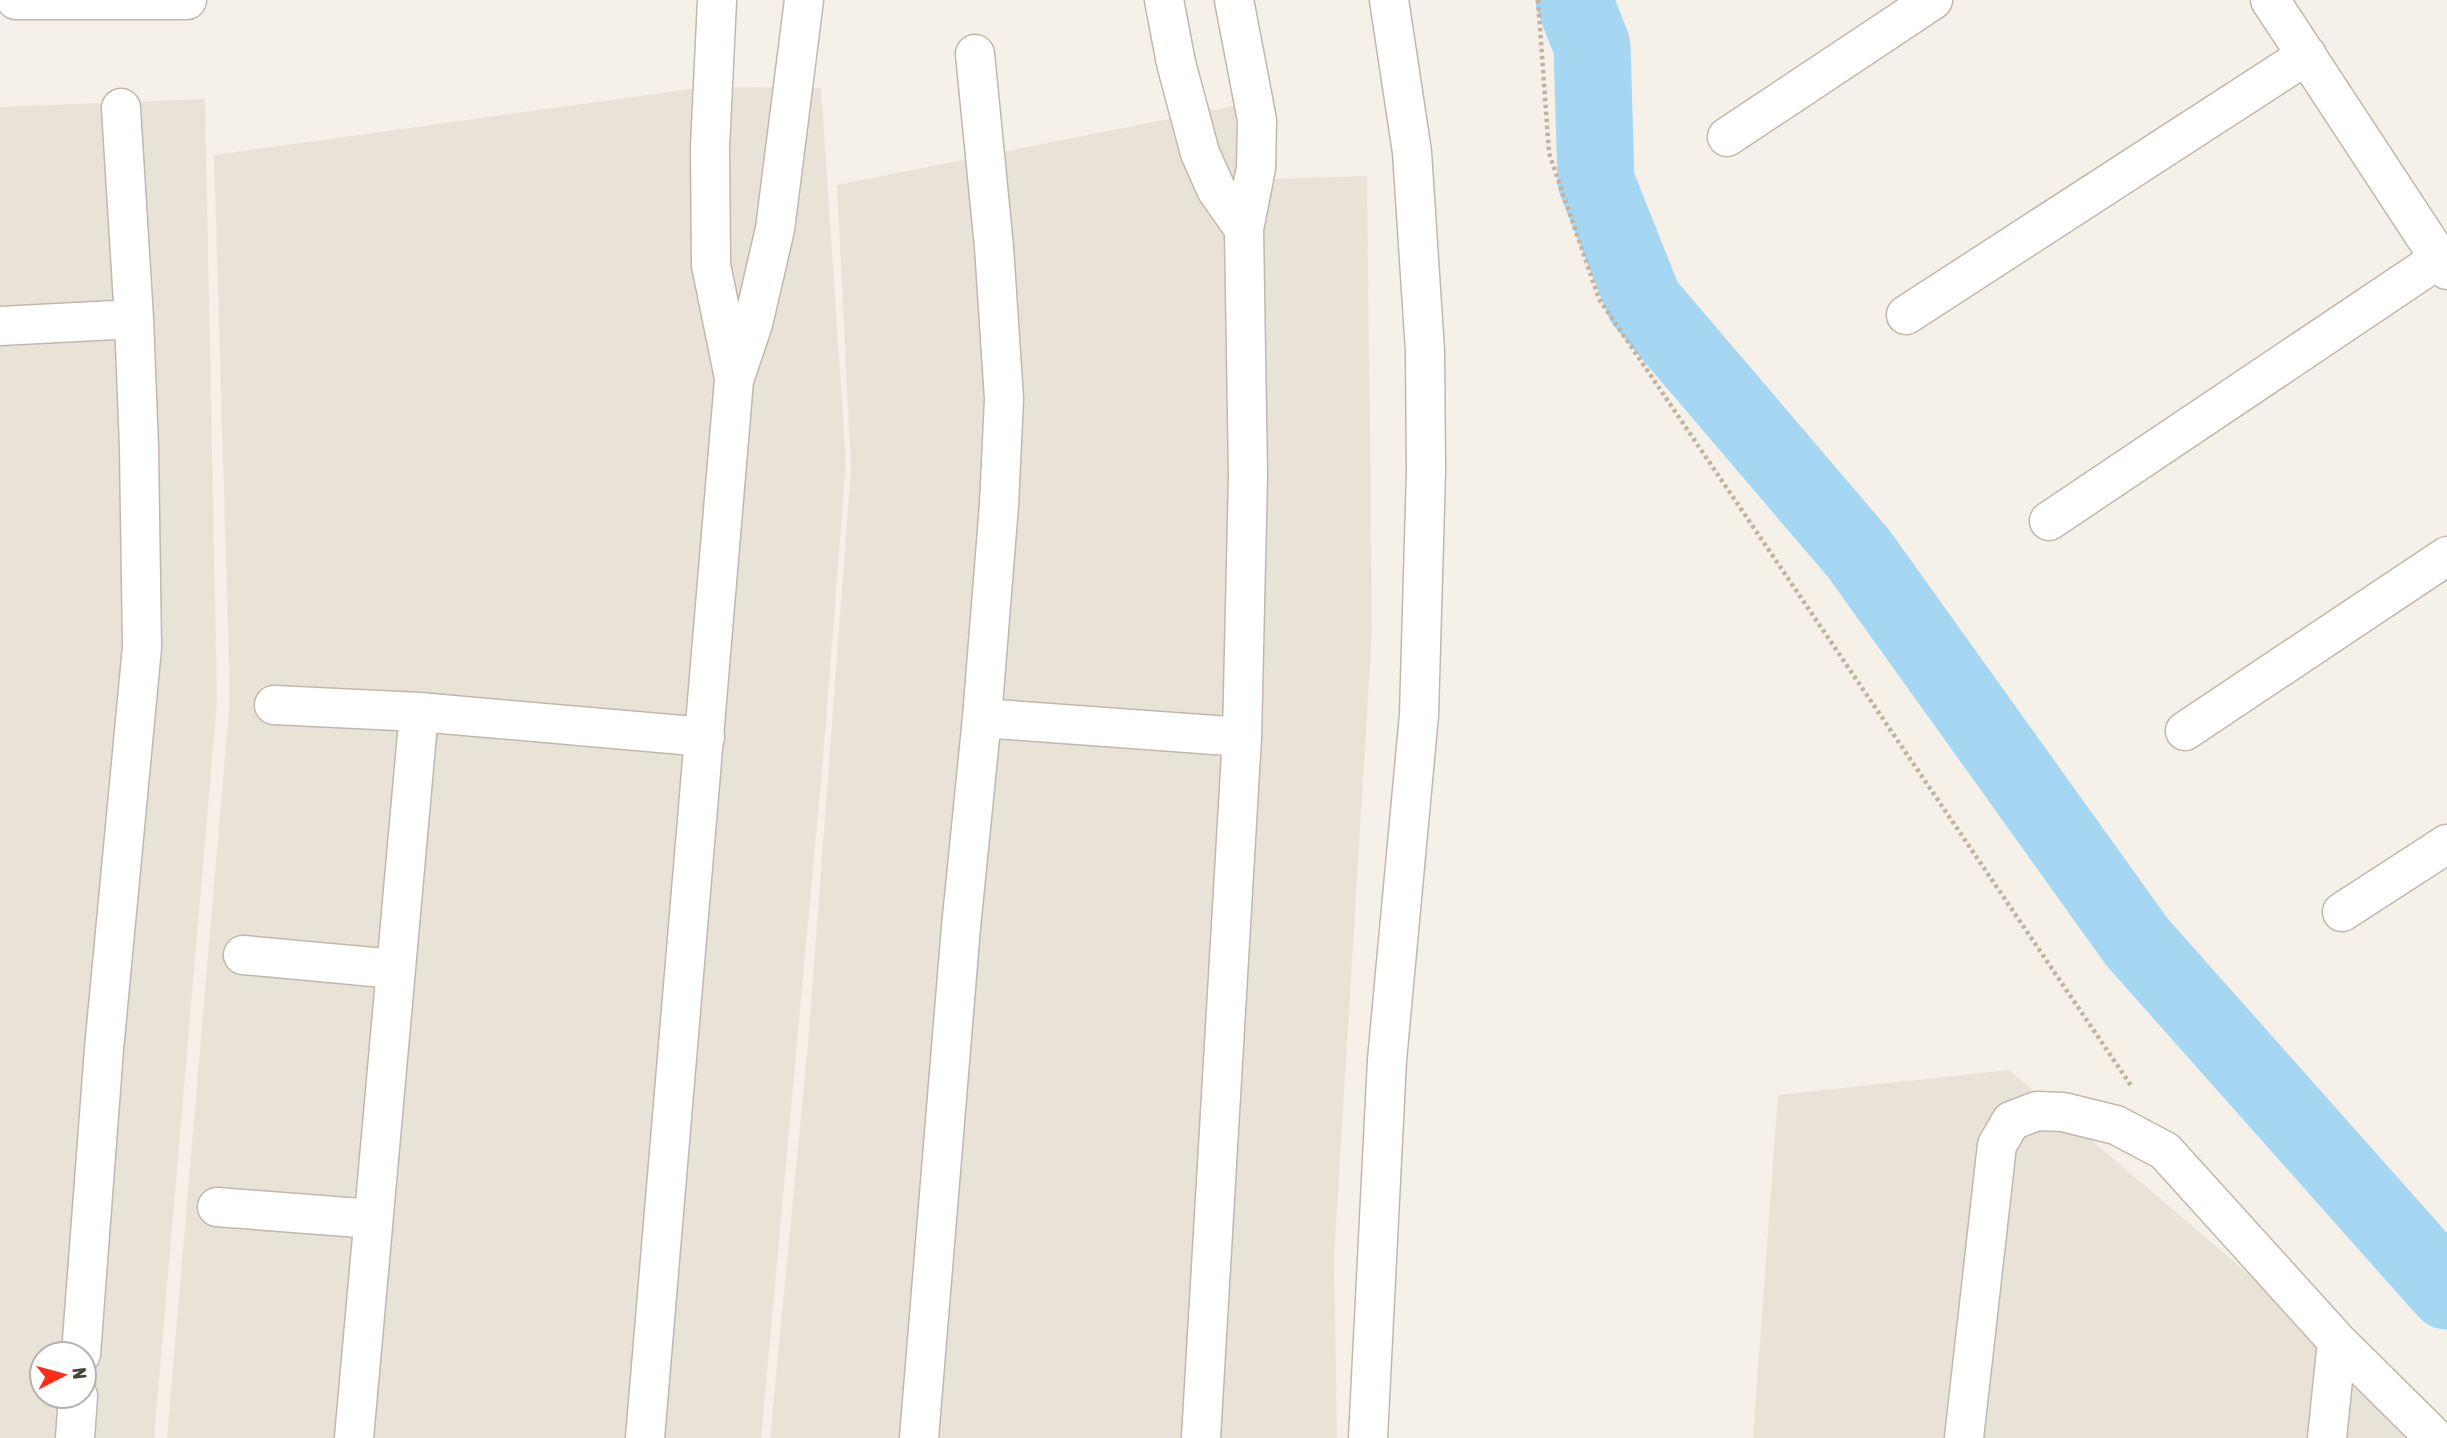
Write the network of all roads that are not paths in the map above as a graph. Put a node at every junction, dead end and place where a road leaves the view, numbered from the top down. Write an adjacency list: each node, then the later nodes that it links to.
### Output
1 (16, 0): 2 (street)
2 (187, 0)
3 (717, 0): 19 (street)
4 (804, 0): 19 (street)
5 (1164, 0): 14 (street)
6 (1234, 0): 14 (street)
7 (1389, 0): 42 (street)
8 (1933, 0): 13 (street)
9 (2270, 0): 11 (street)
10 (975, 54): 24 (street)
11 (2307, 55): 15 (street); 16 (street)
12 (121, 108): 17 (street)
13 (1727, 137)
14 (1244, 229): 27 (street)
15 (2443, 265): 20 (street)
16 (1906, 315)
17 (134, 319): 18 (street); 34 (street)
18 (0, 326)
19 (734, 380): 26 (street)
20 (2049, 522)
21 (2447, 556): 25 (street)
22 (274, 705): 23 (street)
23 (419, 712): 26 (street); 31 (street)
24 (982, 718): 27 (street); 40 (street)
25 (2185, 731)
26 (705, 737): 39 (street)
27 (1242, 737): 41 (street)
28 (2447, 844): 29 (street)
29 (2343, 912)
30 (243, 955): 31 (street)
31 (395, 969): 33 (street)
32 (217, 1207): 33 (street)
33 (373, 1219): 38 (street)
34 (82, 1340)
35 (2337, 1340): 43 (street); 44 (street); 45 (street)
36 (77, 1410): 37 (street)
37 (75, 1438)
38 (354, 1438)
39 (645, 1438)
40 (919, 1438)
41 (1201, 1438)
42 (1368, 1438)
43 (1964, 1438)
44 (2327, 1438)
45 (2435, 1438)

